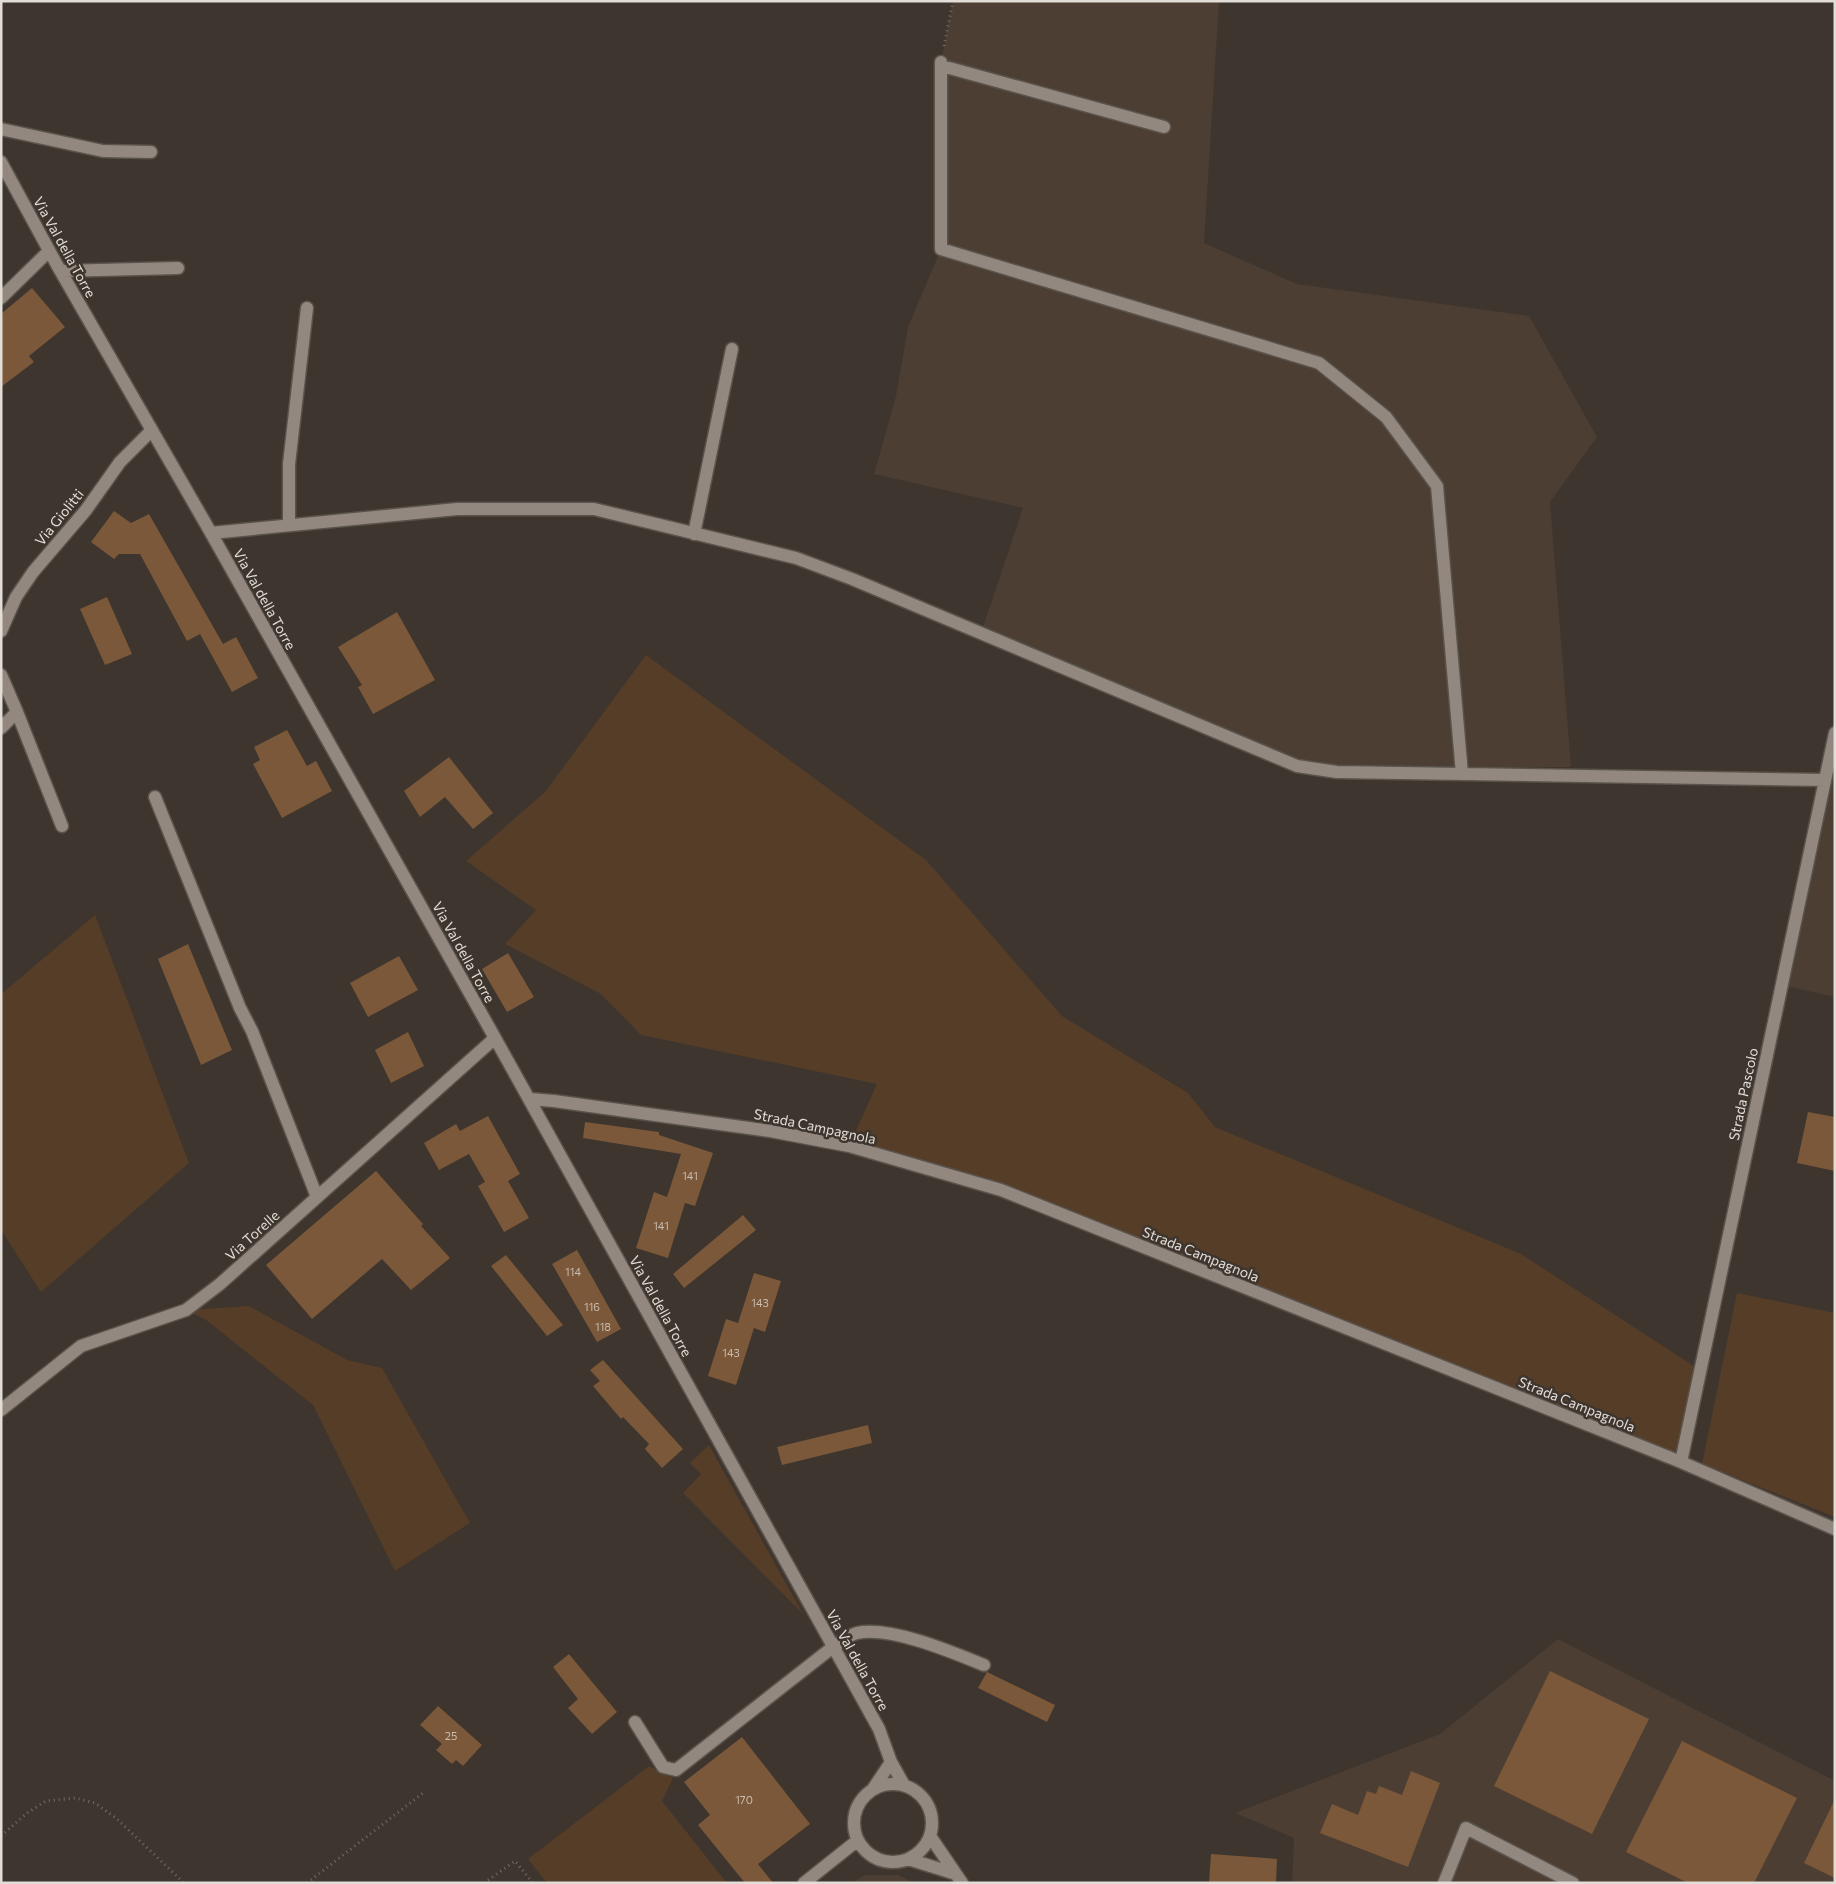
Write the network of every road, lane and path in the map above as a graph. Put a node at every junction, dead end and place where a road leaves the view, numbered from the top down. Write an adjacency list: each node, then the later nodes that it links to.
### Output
1 (953, 1): 2 (path)
2 (941, 64): 3 (street); 22 (street)
3 (1164, 127)
4 (1, 129): 5 (street)
5 (151, 152)
6 (1, 162): 7 (street, Via Val della Torre)
7 (49, 251): 9 (street, Via Val della Torre); 10 (street)
8 (178, 268): 9 (street)
9 (60, 271): 13 (street, Via Val della Torre)
10 (1, 298)
11 (307, 308): 14 (street)
12 (732, 349): 16 (street)
13 (152, 430): 15 (street, Via Val della Torre); 17 (street, Via Giolitti)
14 (289, 525): 15 (street); 16 (street)
15 (211, 533): 26 (street, Via Val della Torre)
16 (694, 534): 22 (street)
17 (3, 625)
18 (1, 675): 19 (street)
19 (17, 712): 20 (street); 25 (street)
20 (1, 728)
21 (1835, 733): 23 (street, Strada Pascolo)
22 (1462, 774): 23 (street)
23 (1825, 780): 30 (street, Strada Pascolo)
24 (155, 797): 28 (street)
25 (62, 826)
26 (495, 1038): 27 (street, Via Val della Torre); 28 (street, Via Torelle)
27 (530, 1100): 30 (street, Strada Campagnola); 32 (street, Via Val della Torre)
28 (317, 1197): 29 (street, Via Torelle)
29 (1, 1410)
30 (1680, 1462): 31 (street, Strada Campagnola)
31 (1835, 1529)
32 (833, 1647): 33 (street); 34 (street); 35 (street, Via Val della Torre)
33 (984, 1665)
34 (635, 1722)
35 (891, 1762): 36 (street, Via Val della Torre); 37 (street)
36 (904, 1785): 37 (street); 40 (street)
37 (874, 1789): 41 (street)
38 (423, 1793): 45 (path)
39 (1, 1836): 44 (path)
40 (930, 1836): 42 (street); 43 (street)
41 (858, 1840): 42 (street); 48 (street)
42 (908, 1859): 43 (street)
43 (959, 1878)
44 (184, 1883)
45 (307, 1883)
46 (484, 1883): 47 (path)
47 (533, 1883)
48 (804, 1883)
49 (1444, 1883): 50 (street)
50 (1573, 1883)

